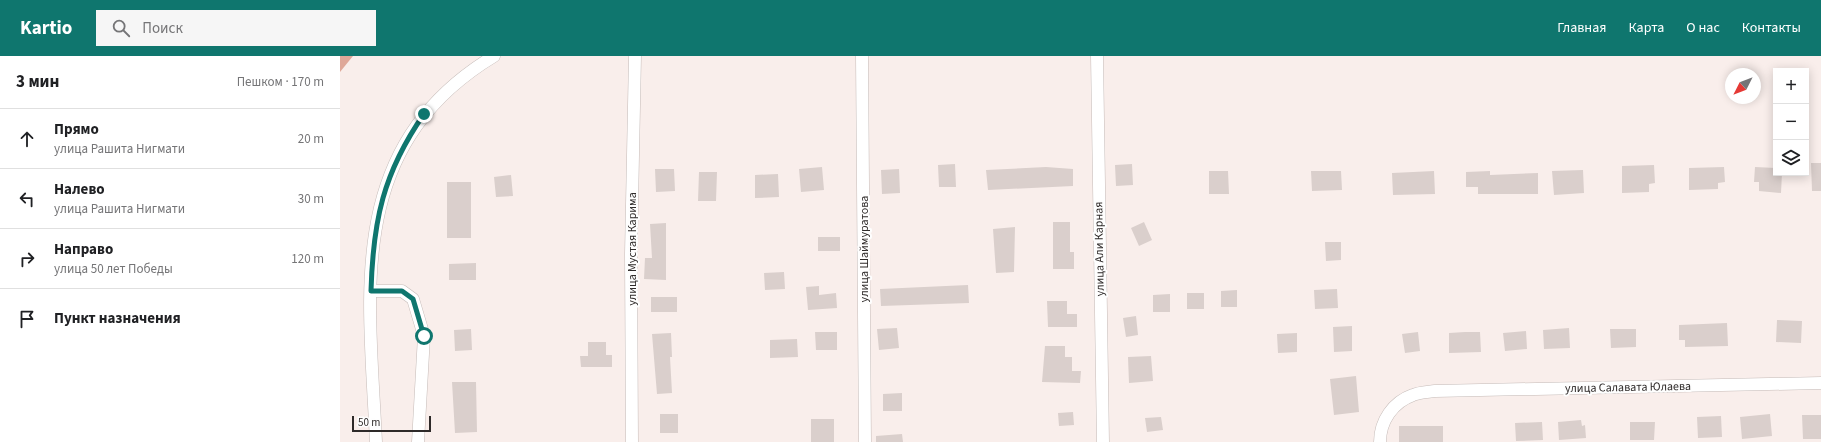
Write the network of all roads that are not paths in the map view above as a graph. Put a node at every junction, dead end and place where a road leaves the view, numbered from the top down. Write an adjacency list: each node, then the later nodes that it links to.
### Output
1 (494, 56): 5 (street)
2 (634, 56): 9 (street, улица Мустая Карима)
3 (862, 56): 10 (street, улица Шаймуратова)
4 (1097, 56): 11 (street, улица Али Карная)
5 (371, 291): 7 (street); 8 (street)
6 (1821, 383): 12 (street, улица Салавата Юлаева)
7 (376, 442)
8 (418, 442)
9 (632, 442)
10 (865, 442)
11 (1103, 442)
12 (1380, 442)

